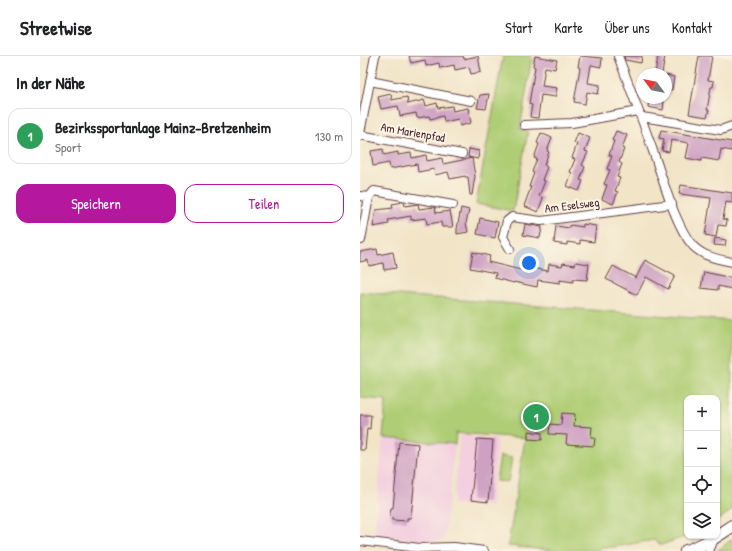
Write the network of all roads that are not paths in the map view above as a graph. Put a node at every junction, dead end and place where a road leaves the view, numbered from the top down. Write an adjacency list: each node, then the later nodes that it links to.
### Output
1 (375, 56): 3 (street, Am Marienpfad)
2 (618, 56): 5 (street)
3 (370, 81): 4 (street); 8 (street, Am Marienpfad)
4 (471, 101)
5 (640, 114): 6 (street); 7 (street); 12 (street)
6 (524, 125)
7 (732, 126)
8 (360, 134): 9 (street, Am Marienpfad)
9 (462, 154)
10 (360, 196): 11 (street)
11 (369, 197): 13 (street); 14 (street)
12 (672, 204): 15 (street, Am Eselsweg); 16 (street)
13 (453, 205)
14 (360, 240)
15 (510, 249)
16 (732, 262)
17 (732, 526): 18 (street)
18 (720, 534)
19 (711, 539): 23 (street)
20 (714, 539): 24 (street)
21 (360, 541): 22 (street)
22 (484, 551)
23 (688, 551)
24 (709, 551)

